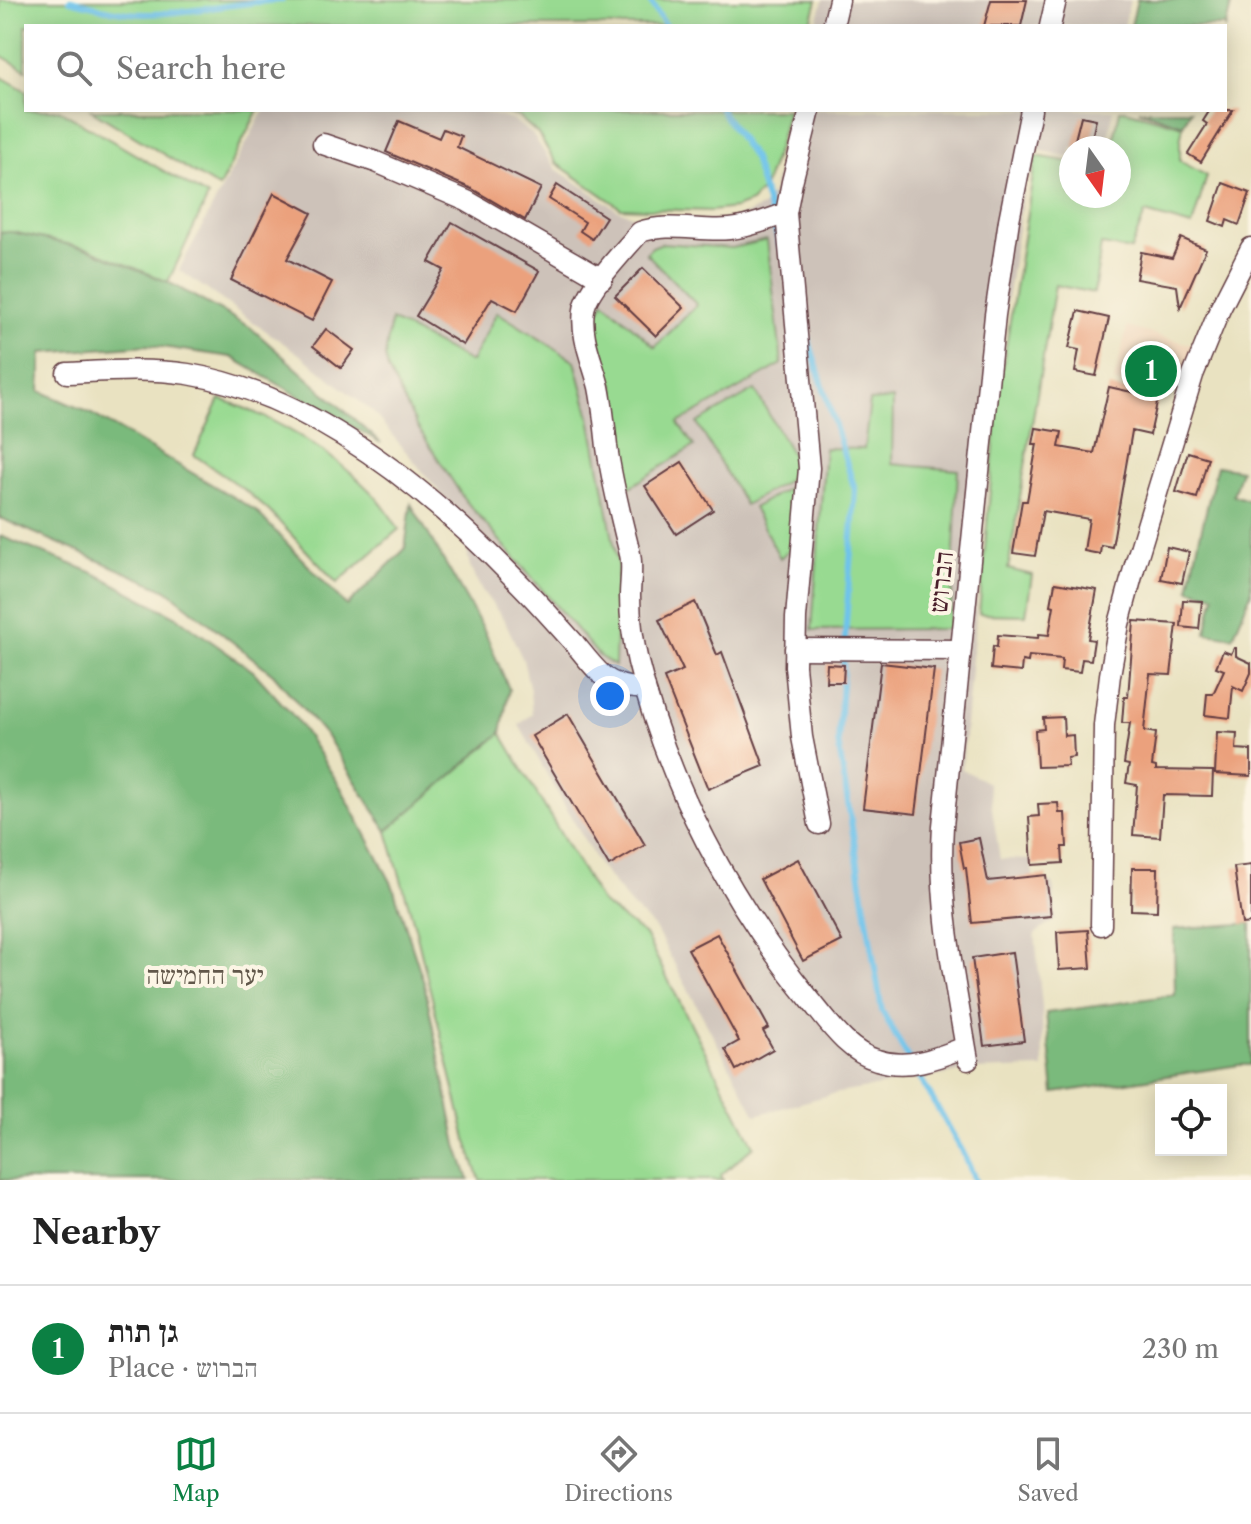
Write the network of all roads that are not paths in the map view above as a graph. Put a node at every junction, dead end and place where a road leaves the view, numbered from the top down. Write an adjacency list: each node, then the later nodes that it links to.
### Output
1 (839, 0): 3 (street)
2 (1056, 0): 4 (street)
3 (833, 24)
4 (1050, 24)
5 (810, 112): 8 (street)
6 (1031, 112): 13 (street, הברוש)
7 (323, 144): 10 (street)
8 (786, 213): 10 (street); 12 (street)
9 (1251, 248): 16 (street)
10 (602, 279): 14 (street)
11 (67, 373): 14 (street)
12 (795, 649): 13 (street); 15 (street)
13 (960, 650): 14 (street, הברוש)
14 (645, 688)
15 (819, 824)
16 (1101, 925)

